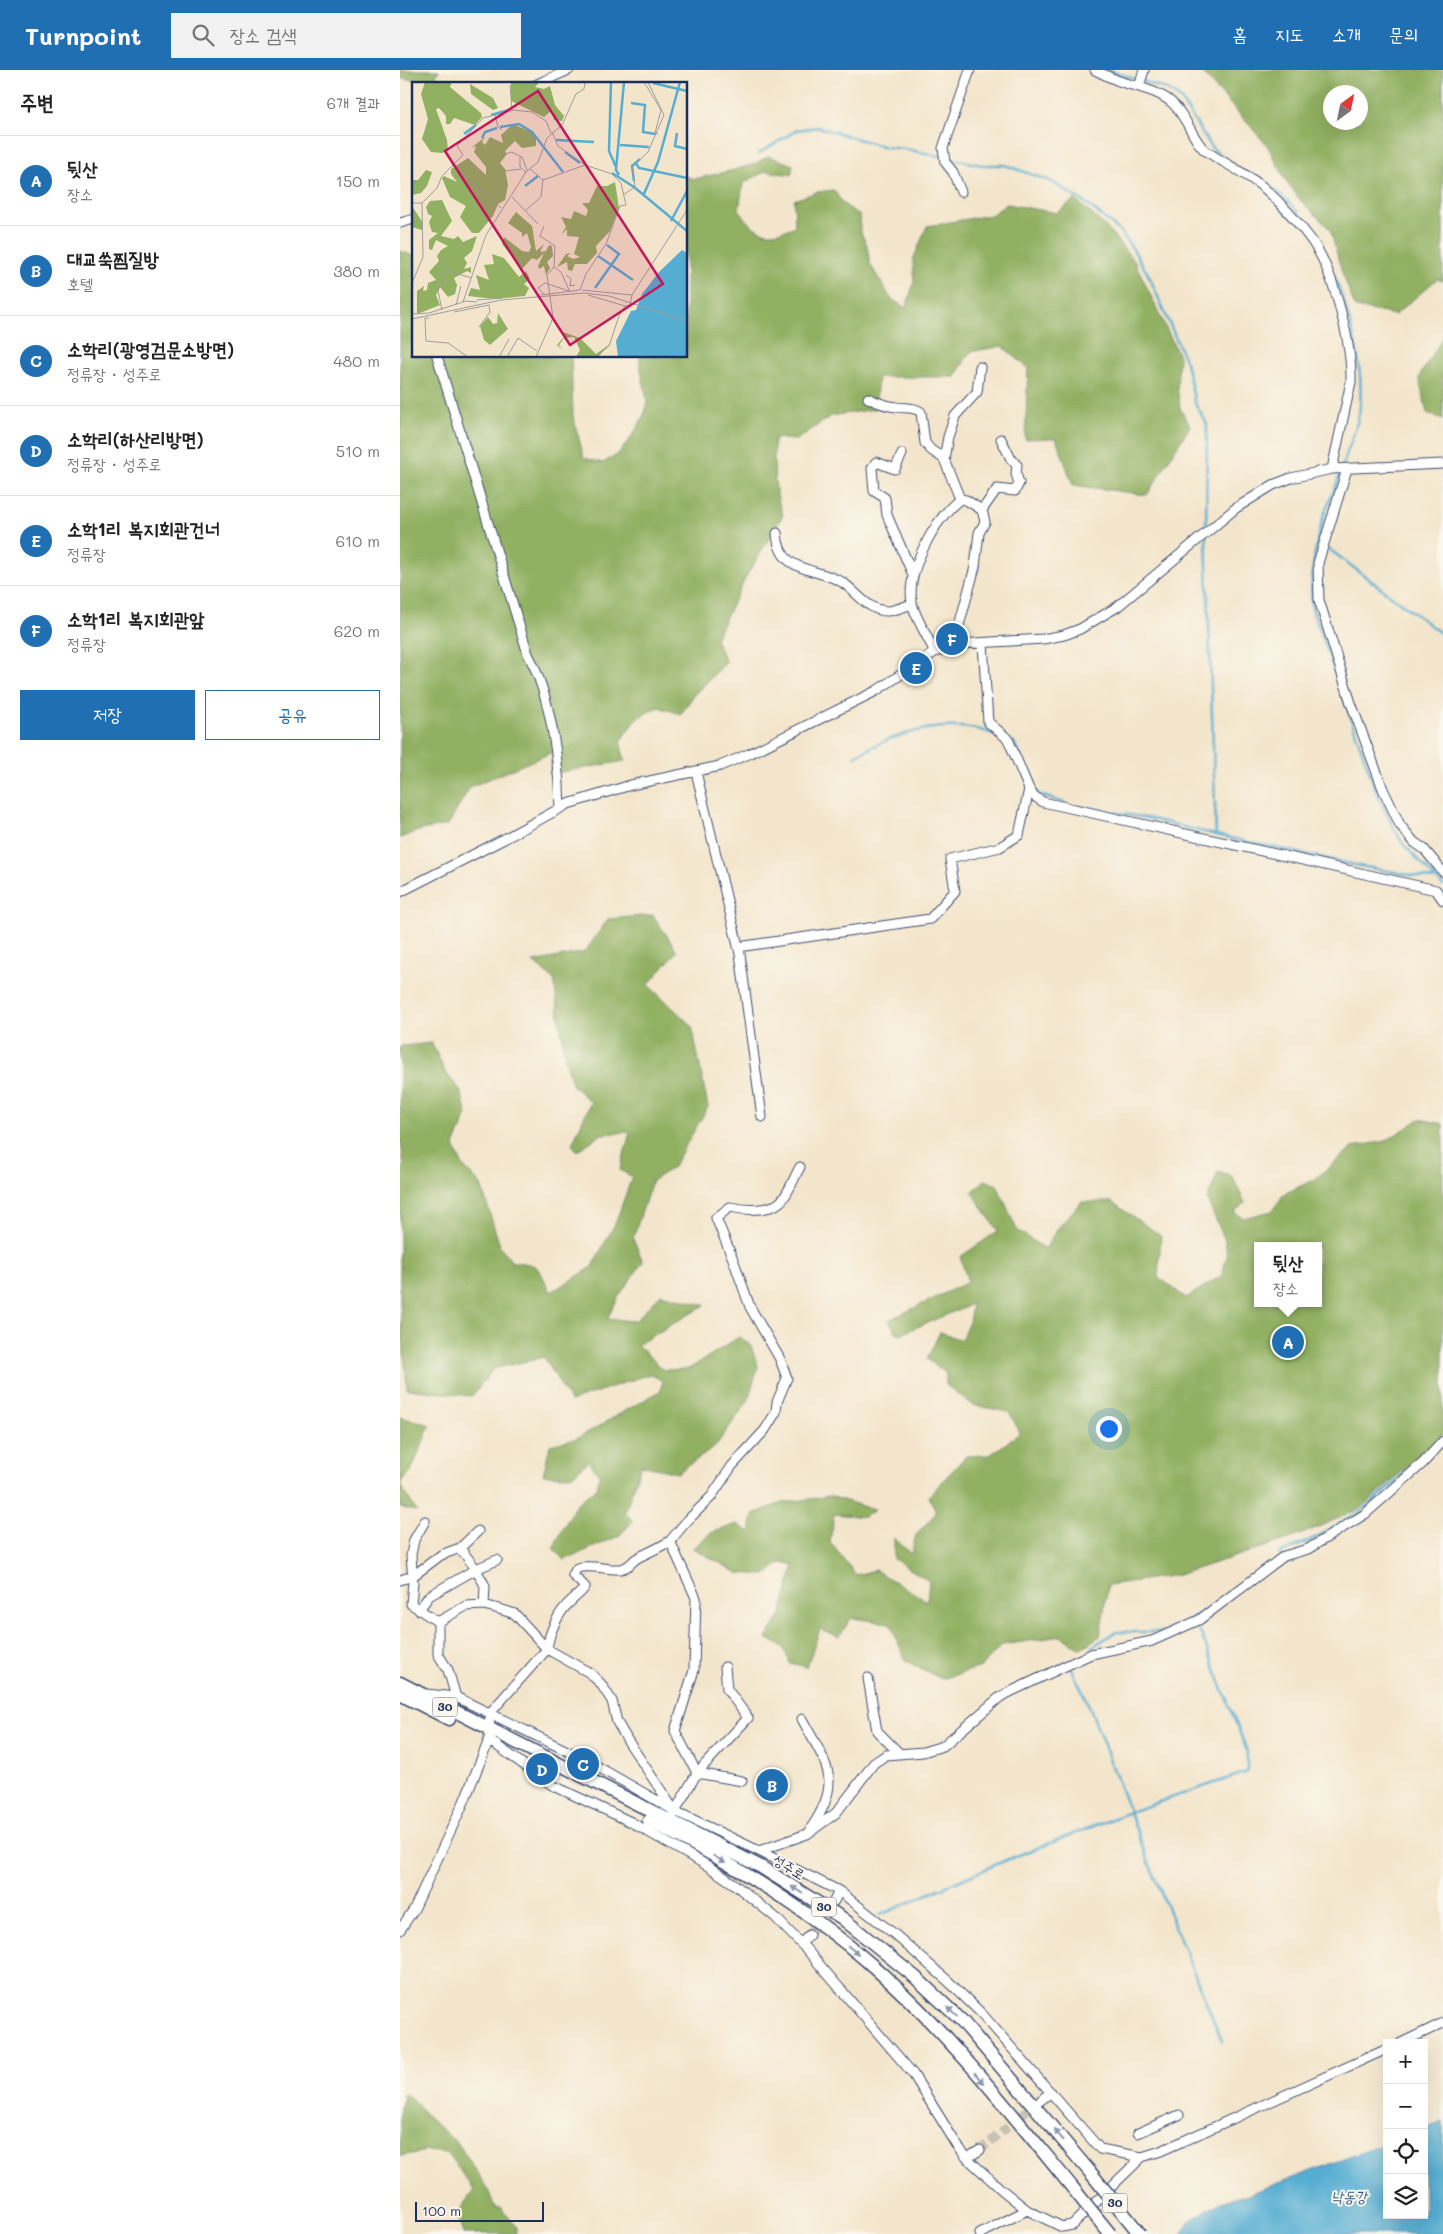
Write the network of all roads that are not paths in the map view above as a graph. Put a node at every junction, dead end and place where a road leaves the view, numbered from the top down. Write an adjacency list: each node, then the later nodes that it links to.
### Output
1 (569, 70): 5 (street)
2 (970, 70): 6 (street)
3 (1095, 70): 4 (street)
4 (1142, 79): 14 (street)
5 (542, 82)
6 (961, 192)
7 (438, 358): 25 (street)
8 (980, 367): 12 (street)
9 (868, 398): 12 (street)
10 (1001, 439): 16 (street)
11 (902, 454): 18 (street)
12 (944, 458): 15 (street)
13 (1443, 464): 14 (street)
14 (1339, 469): 20 (street); 26 (street)
15 (960, 499): 16 (street); 18 (street)
16 (982, 510): 21 (street)
17 (777, 533): 19 (street)
18 (913, 575): 19 (street)
19 (912, 604): 22 (street)
20 (983, 643): 21 (street); 24 (street)
21 (948, 647): 22 (street)
22 (935, 652): 23 (street)
23 (696, 772): 25 (street); 31 (street)
24 (1029, 789): 28 (street); 31 (street)
25 (560, 808): 29 (street)
26 (1443, 872)
27 (1443, 882): 28 (street)
28 (1436, 890): 30 (street)
29 (400, 892)
30 (1443, 900)
31 (738, 947): 32 (street)
32 (762, 1117)
33 (800, 1166): 37 (street)
34 (1443, 1441): 56 (street)
35 (424, 1521): 41 (street)
36 (478, 1531): 38 (street)
37 (670, 1541): 46 (street); 57 (street)
38 (460, 1548): 40 (street); 41 (street)
39 (497, 1560): 40 (street)
40 (476, 1569): 43 (street); 44 (street)
41 (413, 1576): 42 (street); 44 (street)
42 (400, 1580)
43 (484, 1605): 45 (street); 46 (street)
44 (420, 1610): 45 (street)
45 (438, 1622): 52 (street)
46 (547, 1649): 53 (street); 59 (street)
47 (725, 1667): 57 (street)
48 (868, 1678): 56 (street)
49 (400, 1683): 50 (highway, 성주로 / 30)
50 (419, 1693): 52 (street); 55 (highway, 성주로 / 30)
51 (400, 1694): 55 (highway, 성주로 / 30)
52 (456, 1697): 53 (street)
53 (490, 1713): 55 (street); 59 (street)
54 (802, 1719): 60 (street)
55 (490, 1735): 59 (highway, 성주로 / 30); 64 (street); 66 (street); 79 (highway, 성주로 / 30, one-way to 79, bridge)
56 (900, 1754): 60 (street)
57 (697, 1773): 58 (street); 59 (street)
58 (742, 1781)
59 (672, 1816): 61 (street); 80 (highway, 성주로 / 30, one-way to 59, bridge)
60 (806, 1834): 61 (street)
61 (759, 1851): 62 (street)
62 (839, 1891): 63 (street); 70 (street)
63 (834, 1901)
64 (400, 1930)
65 (809, 1935): 66 (street)
66 (801, 1944): 76 (street)
67 (1443, 2023): 68 (street)
68 (1409, 2039)
69 (1383, 2051): 75 (street)
70 (1050, 2092): 71 (street); 75 (street)
71 (1041, 2100)
72 (1180, 2115): 73 (street)
73 (1138, 2133)
74 (980, 2150): 76 (street)
75 (1142, 2157): 77 (street)
76 (967, 2158): 77 (street)
77 (1027, 2210): 78 (street)
78 (980, 2234)
79 (1110, 2234)
80 (1140, 2234)

